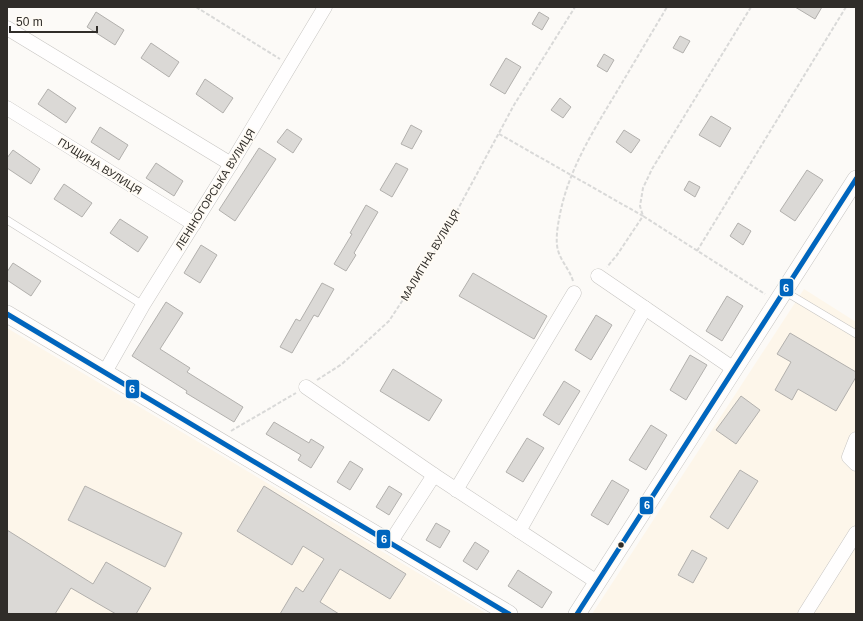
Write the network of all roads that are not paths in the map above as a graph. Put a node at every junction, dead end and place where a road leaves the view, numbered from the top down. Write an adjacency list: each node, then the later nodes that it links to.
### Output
1 (325, 7): 4 (street, ЛЕНІНОГОРСЬКА ВУЛИЦЯ)
2 (7, 28): 4 (street)
3 (7, 108): 7 (street, ПУЩИНА ВУЛИЦЯ)
4 (231, 164): 7 (street, ЛЕНІНОГОРСЬКА ВУЛИЦЯ)
5 (856, 179): 10 (street)
6 (7, 220): 11 (lane)
7 (194, 224): 11 (street, ЛЕНІНОГОРСЬКА ВУЛИЦЯ)
8 (598, 276): 12 (street)
9 (574, 293): 21 (street)
10 (781, 296): 14 (lane); 15 (street)
11 (143, 305): 16 (street, ЛЕНІНОГОРСЬКА ВУЛИЦЯ)
12 (645, 308): 15 (street); 22 (street)
13 (7, 314): 16 (street)
14 (856, 334)
15 (734, 369): 25 (street)
16 (105, 372): 24 (street)
17 (306, 387): 20 (street)
18 (856, 439): 19 (street)
19 (856, 464)
20 (434, 475): 21 (street); 24 (street)
21 (456, 490): 22 (street)
22 (519, 531): 25 (street)
23 (856, 533): 28 (street)
24 (390, 543): 26 (street)
25 (597, 582): 27 (street)
26 (509, 614)
27 (576, 614)
28 (805, 614)

